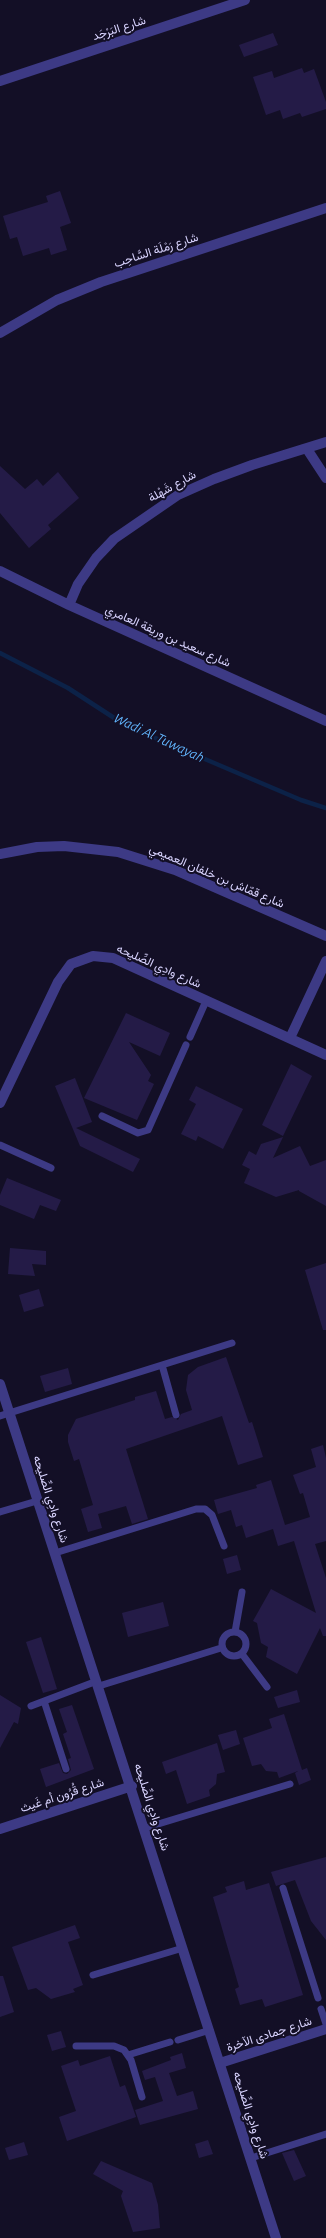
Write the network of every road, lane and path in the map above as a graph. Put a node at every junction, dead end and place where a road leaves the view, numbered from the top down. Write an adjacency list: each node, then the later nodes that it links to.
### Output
1 (245, 0): 2 (street, شارع البَرْجَد)
2 (0, 81)
3 (326, 208): 4 (street, شارع رَمْلَة السَّاحِب)
4 (0, 333)
5 (326, 442): 6 (street, شارع شَهْلة)
6 (307, 449): 7 (street); 9 (street, شارع شَهْلة)
7 (326, 478)
8 (0, 571): 9 (street, شارع سعيد بن وريقة العامري)
9 (69, 605): 10 (street, شارع سعيد بن وريقة العامري)
10 (326, 721)
11 (0, 854): 12 (street, شارع قمّاش بن خلفان العميمي)
12 (326, 936)
13 (326, 961): 16 (street)
14 (206, 1001): 15 (lane); 16 (street, شارع وادِي الصِّليحه); 19 (street, شارع وادِي الصِّليحه)
15 (190, 1037)
16 (290, 1038): 18 (street, شارع وادِي الصِّليحه)
17 (186, 1045): 20 (lane)
18 (326, 1055)
19 (1, 1098)
20 (102, 1116)
21 (0, 1145): 22 (lane)
22 (51, 1168)
23 (232, 1343): 24 (lane)
24 (162, 1365): 26 (lane); 27 (lane)
25 (0, 1384): 26 (street, شارع وادِي الصِّليحه)
26 (4, 1415): 28 (street, شارع وادِي الصِّليحه)
27 (176, 1415)
28 (38, 1500): 29 (lane); 31 (street, شارع وادِي الصِّليحه)
29 (0, 1512)
30 (224, 1546): 31 (lane)
31 (55, 1553): 36 (street, شارع وادِي الصِّليحه)
32 (242, 1592): 33 (lane)
33 (235, 1632): 34 (lane); 35 (lane)
34 (221, 1648): 35 (lane); 36 (lane)
35 (242, 1654): 37 (lane)
36 (98, 1684): 38 (lane); 42 (street, شارع وادِي الصِّليحه)
37 (267, 1687)
38 (44, 1701): 39 (lane); 40 (lane)
39 (31, 1706)
40 (66, 1769)
41 (290, 1784): 43 (lane)
42 (132, 1786): 43 (street, شارع وادِي الصِّليحه); 44 (street, شارع قُرُون أم غَيث)
43 (145, 1828): 46 (street, شارع وادِي الصِّليحه)
44 (0, 1829)
45 (283, 1888): 48 (lane)
46 (184, 1948): 47 (lane); 52 (street, شارع وادِي الصِّليحه)
47 (93, 1975)
48 (318, 1998)
49 (321, 2009): 50 (lane)
50 (326, 2024)
51 (326, 2029): 57 (street, شارع جمادى الآخرة)
52 (210, 2030): 53 (lane); 57 (street, شارع وادِي الصِّليحه)
53 (178, 2040)
54 (170, 2042): 56 (lane)
55 (76, 2046): 56 (lane)
56 (128, 2055): 58 (lane)
57 (220, 2063): 60 (street, شارع وادِي الصِّليحه)
58 (142, 2097)
59 (326, 2134): 60 (lane)
60 (251, 2158): 61 (street, شارع وادِي الصِّليحه)
61 (276, 2238)

